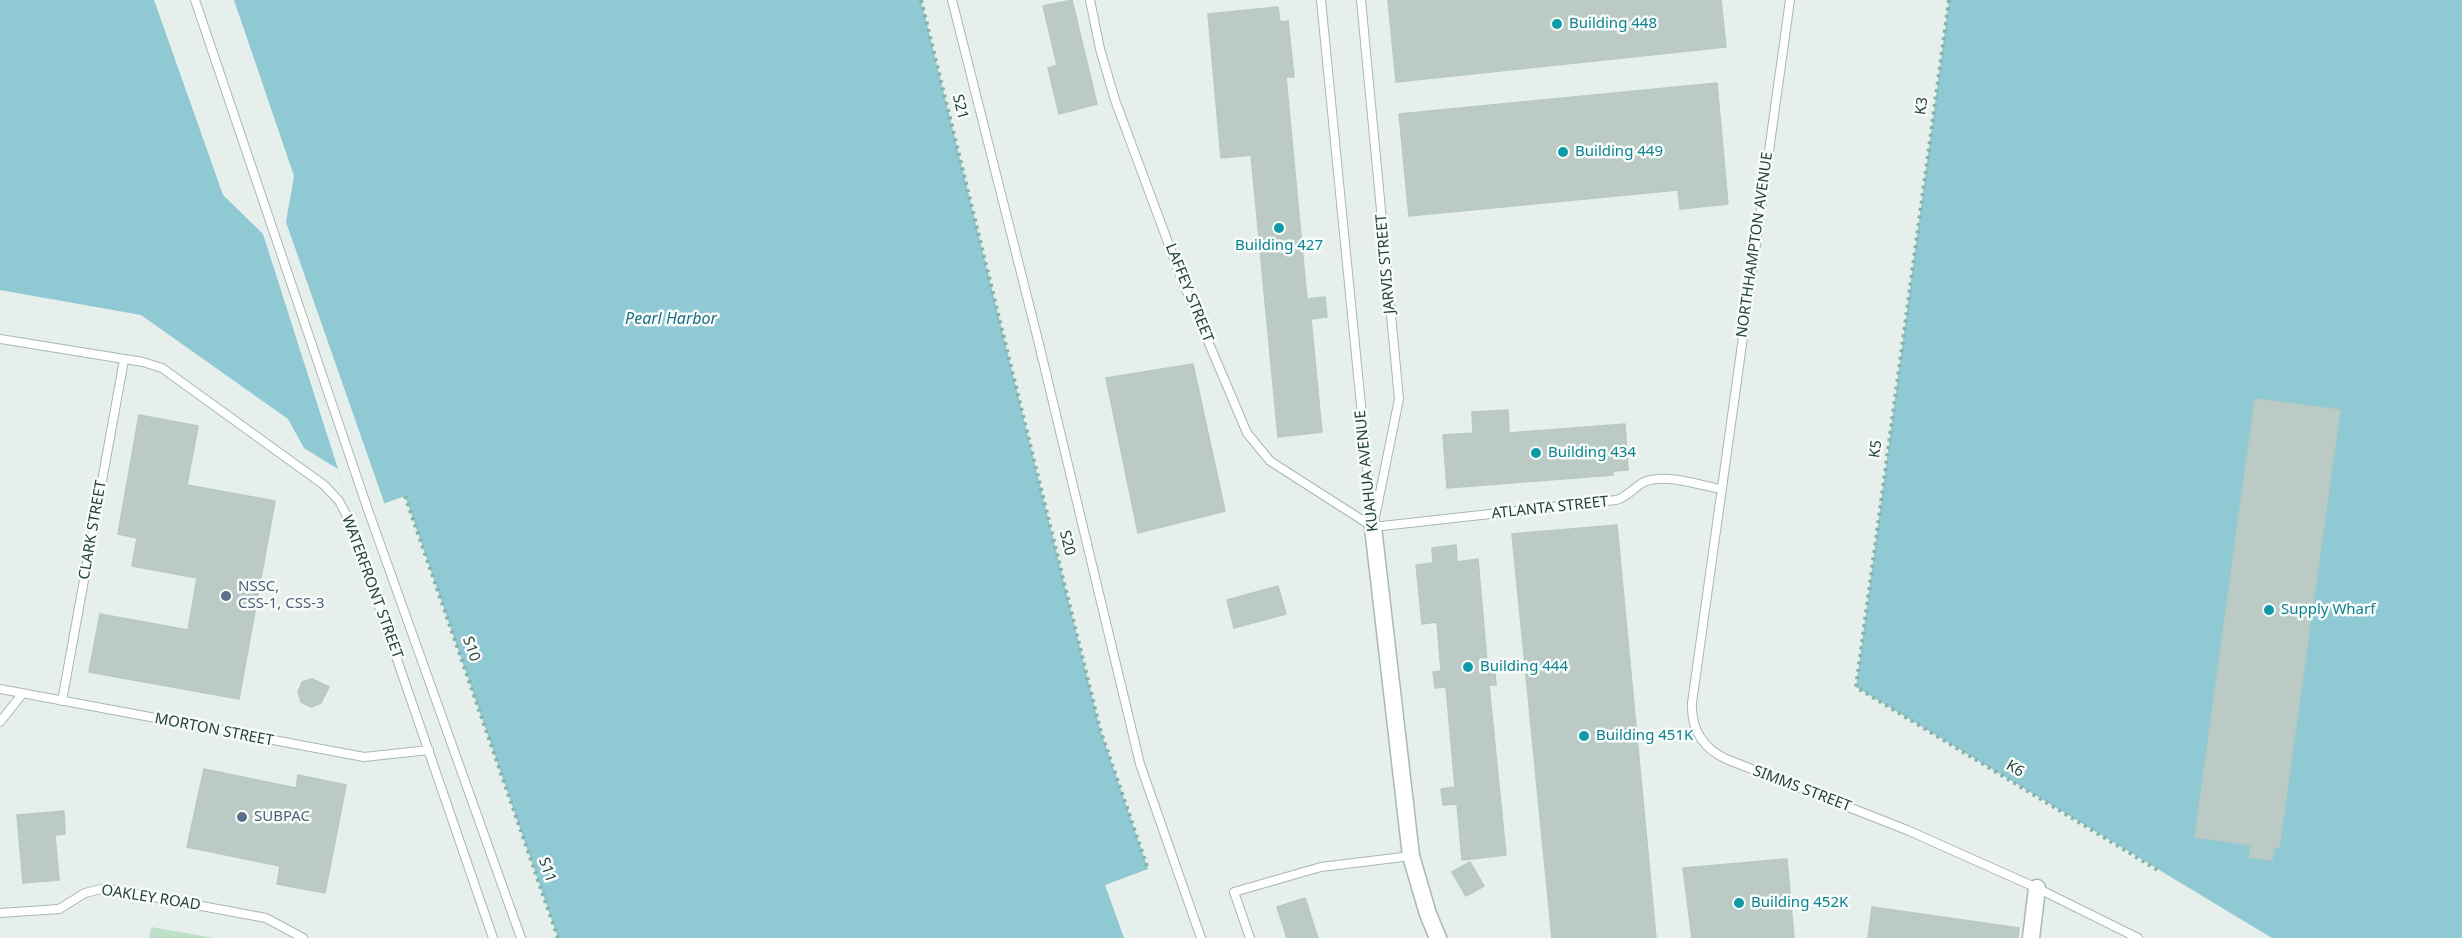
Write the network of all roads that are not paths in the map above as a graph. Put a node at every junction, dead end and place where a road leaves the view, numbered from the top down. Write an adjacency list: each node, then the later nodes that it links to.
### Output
1 (195, 0): 21 (lane)
2 (952, 0): 22 (lane)
3 (1090, 0): 10 (lane, LAFFEY STREET)
4 (1321, 0): 10 (lane, KUAHUA AVENUE)
5 (1361, 0): 10 (lane, JARVIS STREET)
6 (1790, 0): 9 (lane, NORTHHAMPTON AVENUE)
7 (0, 339): 8 (lane, WATERFRONT STREET)
8 (124, 360): 13 (lane, CLARK STREET); 15 (lane, WATERFRONT STREET)
9 (1720, 489): 10 (lane, ATLANTA STREET); 17 (lane, SIMMS STREET)
10 (1372, 526): 16 (street, KUAHUA AVENUE)
11 (0, 689): 12 (lane, MORTON STREET)
12 (23, 693): 13 (lane, MORTON STREET); 14 (lane)
13 (62, 701): 15 (lane, MORTON STREET)
14 (0, 722)
15 (429, 750): 20 (lane, WATERFRONT STREET)
16 (1411, 856): 23 (lane); 24 (street, KUAHUA AVENUE)
17 (2037, 888): 25 (street); 26 (lane, SIMMS STREET)
18 (0, 913): 19 (lane, OAKLEY ROAD)
19 (303, 938)
20 (493, 938)
21 (521, 938)
22 (1201, 938)
23 (1250, 938)
24 (1438, 938)
25 (2031, 938)
26 (2138, 938)

